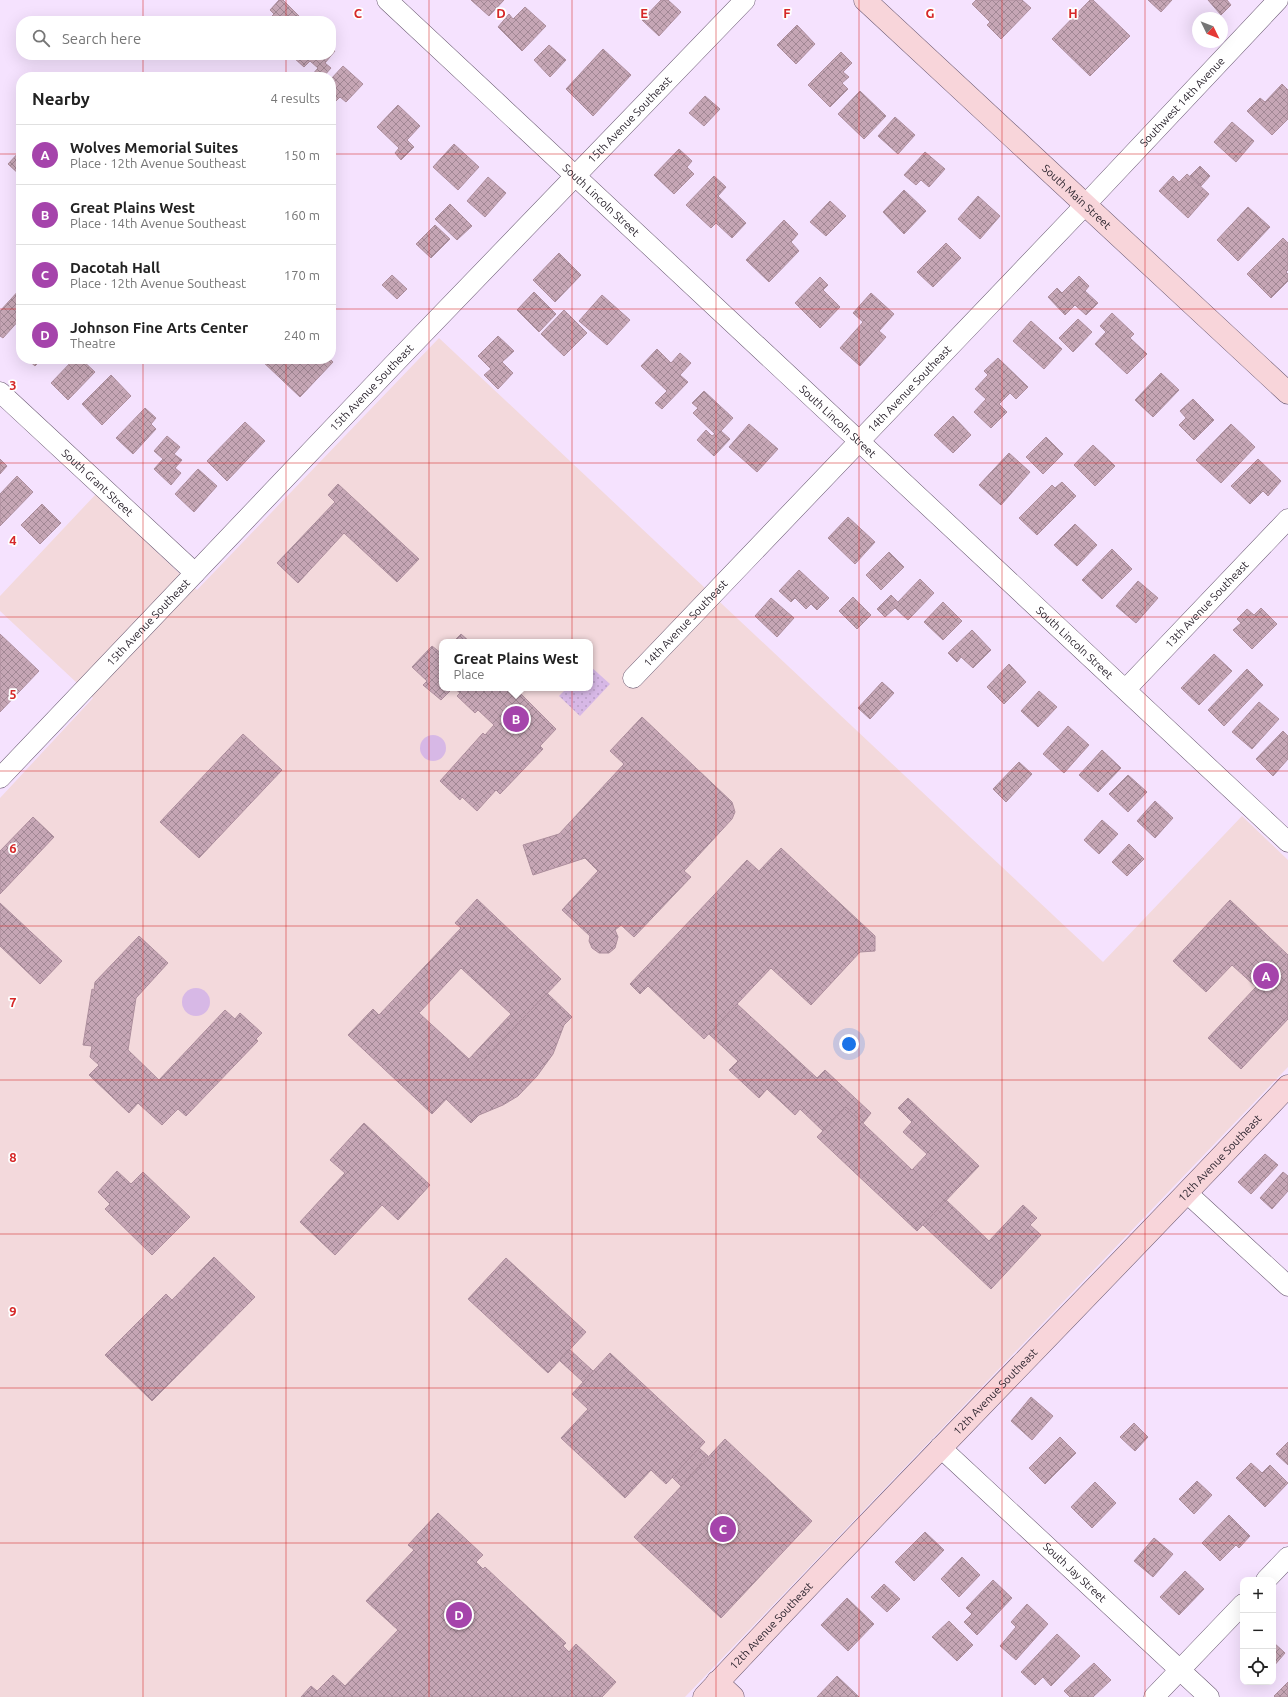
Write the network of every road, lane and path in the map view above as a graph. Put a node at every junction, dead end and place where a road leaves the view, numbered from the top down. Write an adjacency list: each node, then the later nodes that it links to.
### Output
1 (387, 0): 5 (street, South Lincoln Street)
2 (745, 0): 5 (street, 15th Avenue Southeast)
3 (865, 0): 6 (street, South Main Street)
4 (1278, 0): 6 (street, Southwest 14th Avenue)
5 (575, 176): 9 (street, South Lincoln Street); 11 (street, 15th Avenue Southeast)
6 (1086, 204): 8 (street, South Main Street); 9 (street, 14th Avenue Southeast)
7 (0, 392): 11 (street, South Grant Street)
8 (1288, 393)
9 (859, 440): 12 (street, 14th Avenue Southeast); 13 (street, South Lincoln Street)
10 (1288, 520): 13 (street, 13th Avenue Southeast)
11 (195, 573): 14 (street, 15th Avenue Southeast)
12 (633, 678)
13 (1126, 689): 15 (street, South Lincoln Street)
14 (0, 778)
15 (1288, 842)
16 (1288, 1086): 17 (street, 12th Avenue Southeast)
17 (1187, 1193): 18 (street); 19 (street, 12th Avenue Southeast)
18 (1288, 1286)
19 (940, 1447): 23 (street, South Jay Street); 24 (street, 12th Avenue Southeast)
20 (1288, 1557): 21 (street)
21 (1269, 1577)
22 (1240, 1607): 23 (street)
23 (1180, 1670): 26 (street); 27 (street, South Jay Street)
24 (710, 1690): 25 (street)
25 (733, 1697)
26 (1154, 1697)
27 (1209, 1697)

